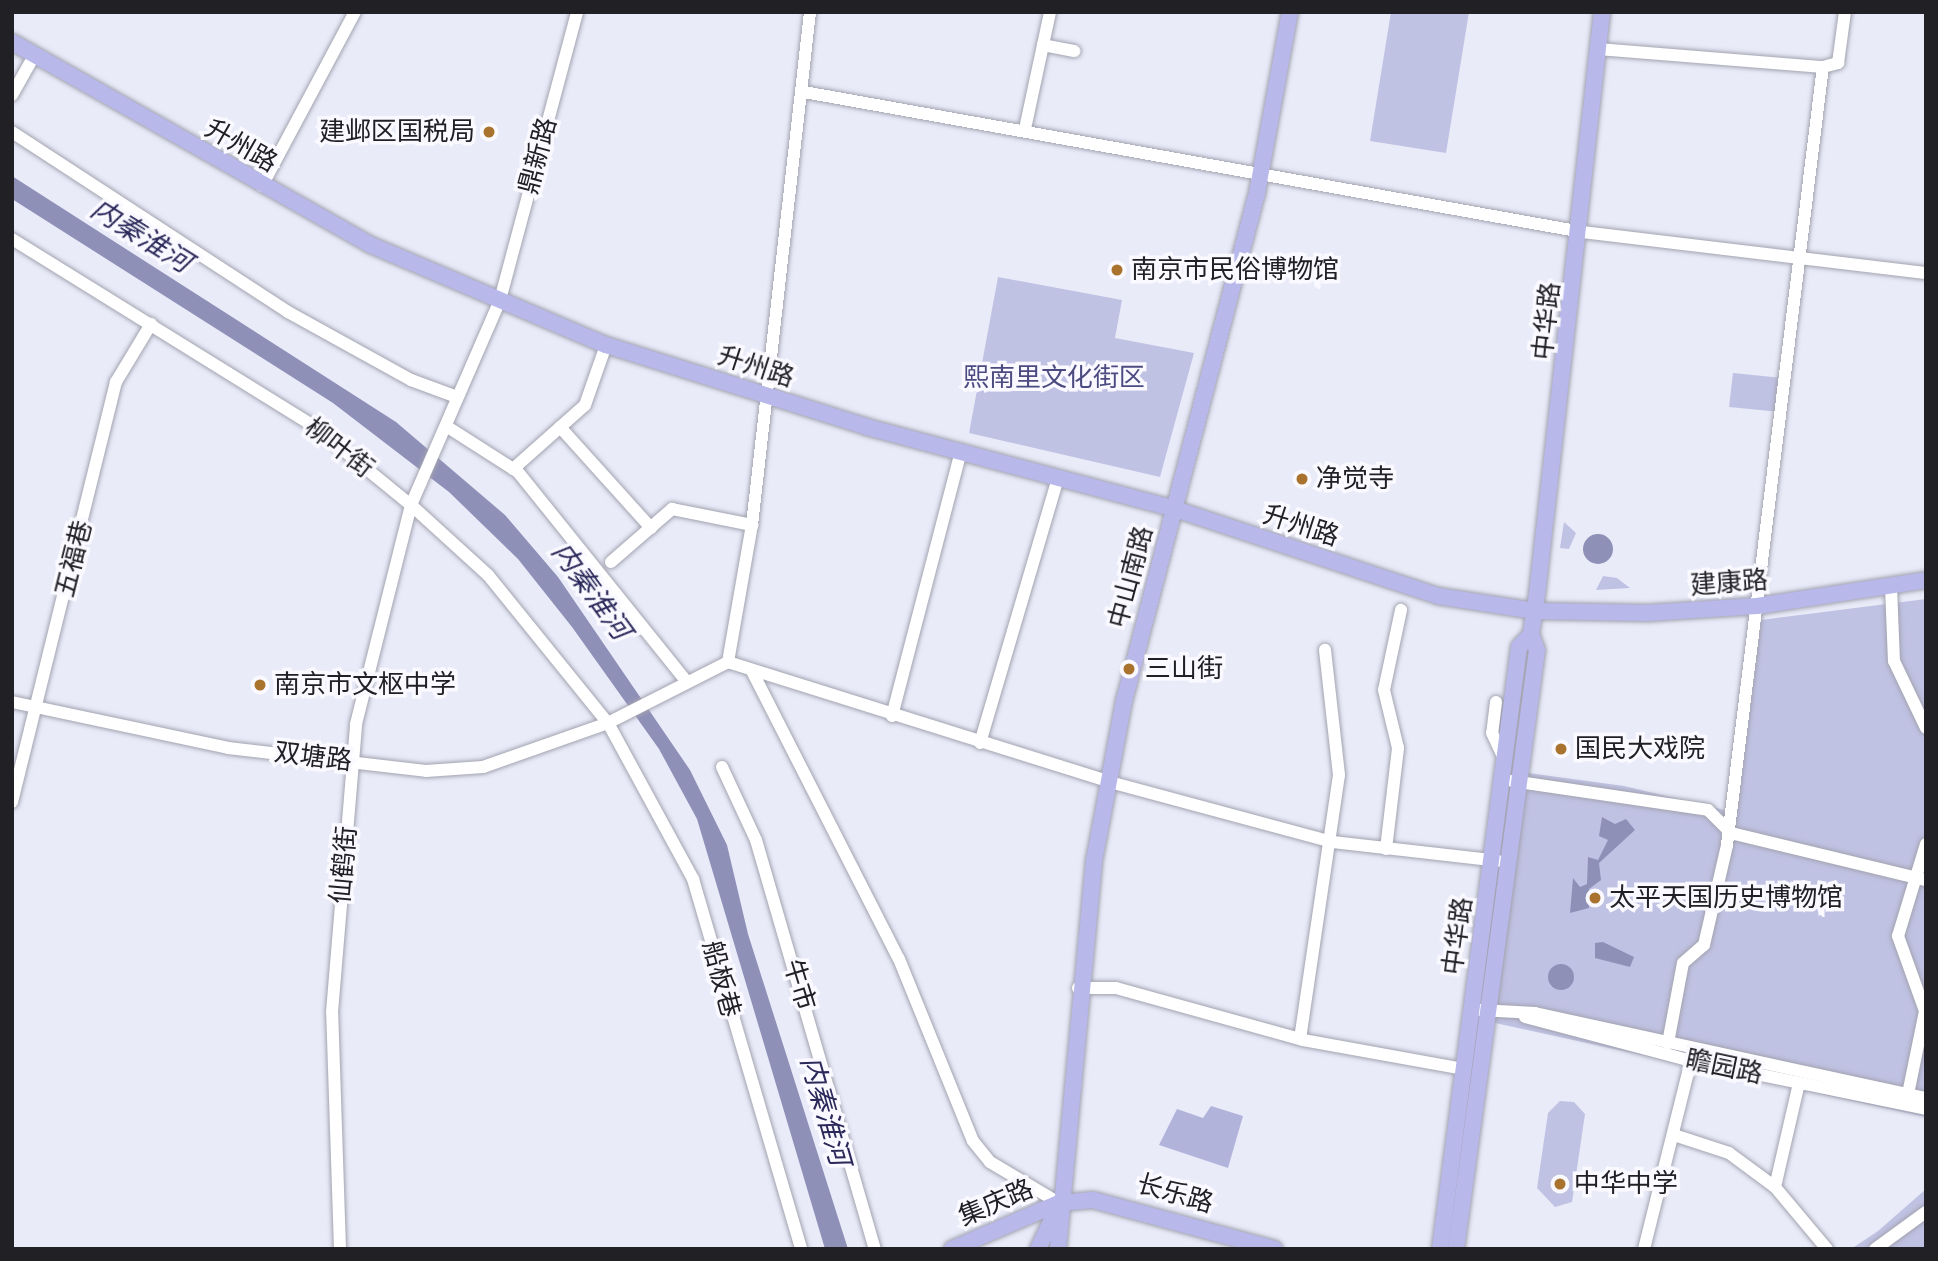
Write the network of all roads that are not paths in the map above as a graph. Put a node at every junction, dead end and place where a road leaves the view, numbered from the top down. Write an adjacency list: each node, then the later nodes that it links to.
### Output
1 (355, 12): 19 (street)
2 (577, 12): 24 (street, 鼎新路)
3 (810, 12): 14 (street)
4 (1050, 12): 9 (street)
5 (1290, 12): 18 (main road, 中山南路)
6 (1602, 12): 10 (main road, 中华路)
7 (1845, 12): 13 (street)
8 (12, 42): 12 (main road, 升州路)
9 (1043, 45): 11 (street); 16 (street)
10 (1598, 49): 13 (street); 20 (main road, 中华路)
11 (1074, 51)
12 (34, 57): 15 (street); 19 (main road, 升州路)
13 (1823, 67): 22 (street)
14 (804, 92): 16 (street); 27 (street)
15 (12, 95)
16 (1025, 129): 18 (street)
17 (12, 132): 28 (street)
18 (1261, 173): 20 (street); 35 (main road, 中山南路)
19 (262, 186): 24 (main road, 升州路)
20 (1582, 232): 22 (street); 43 (main road, 中华路)
21 (12, 239): 25 (street, 柳叶街)
22 (1802, 260): 23 (street); 41 (street)
23 (1926, 273)
24 (500, 300): 26 (main road, 升州路); 28 (street)
25 (151, 324): 34 (street, 柳叶街); 51 (street, 五福巷)
26 (606, 345): 27 (main road, 升州路); 30 (street)
27 (764, 396): 31 (main road, 升州路); 36 (street)
28 (457, 397): 29 (street)
29 (446, 426): 32 (street); 34 (street, 仙鹤街)
30 (560, 427): 32 (street); 37 (street)
31 (961, 452): 33 (main road, 升州路); 52 (street)
32 (513, 469): 48 (street)
33 (1058, 478): 35 (main road, 升州路); 55 (street)
34 (411, 505): 53 (street, 柳叶街); 57 (street, 仙鹤街)
35 (1175, 509): 43 (main road, 升州路); 60 (main road, 中山南路)
36 (751, 525): 37 (street); 46 (street)
37 (651, 528): 38 (street)
38 (611, 562)
39 (1926, 580): 40 (main road, 建康路)
40 (1891, 587): 41 (main road, 建康路); 54 (street)
41 (1757, 606): 43 (main road, 建康路); 62 (street)
42 (1401, 610): 65 (street)
43 (1535, 611): 44 (main road, 中华路)
44 (1531, 634): 56 (main road, 中华路); 66 (main road, 中华路)
45 (1325, 650): 63 (street)
46 (728, 662): 47 (street); 48 (street)
47 (752, 670): 52 (street); 81 (street)
48 (686, 681): 53 (street, 双塘路)
49 (12, 702): 51 (street, 双塘路)
50 (1496, 702): 56 (street)
51 (38, 709): 57 (street, 双塘路); 61 (street, 五福巷)
52 (892, 716): 55 (street)
53 (609, 723): 57 (street, 双塘路); 85 (street, 船板巷)
54 (1926, 728)
55 (980, 743): 60 (street)
56 (1504, 761): 59 (main road, 中华路)
57 (353, 762): 84 (street, 仙鹤街)
58 (722, 767): 86 (street, 牛市)
59 (1502, 779): 62 (street); 66 (main road, 中华路)
60 (1110, 782): 63 (street); 68 (main road, 中山南路)
61 (12, 802)
62 (1728, 830): 67 (street); 72 (street)
63 (1332, 842): 65 (street); 71 (street)
64 (1926, 844): 67 (street)
65 (1386, 849): 66 (street)
66 (1500, 861): 69 (main road, 中华路); 92 (main road, 中华路)
67 (1923, 878): 76 (street)
68 (1077, 988): 71 (street); 81 (main road, 中山南路)
69 (1472, 1009): 70 (street, 瞻园路); 74 (main road, 中华路)
70 (1525, 1017): 72 (street, 瞻园路); 73 (street, 瞻园路)
71 (1300, 1039): 74 (street)
72 (1668, 1043): 73 (street, 瞻园路)
73 (1696, 1057): 75 (street, 瞻园路); 76 (street, 瞻园路); 79 (street)
74 (1464, 1069): 91 (main road, 中华路)
75 (1800, 1083): 78 (street, 瞻园路); 80 (street)
76 (1908, 1094): 77 (street, 瞻园路)
77 (1926, 1098)
78 (1926, 1110)
79 (1674, 1135): 80 (street); 93 (street)
80 (1774, 1187): 94 (street)
81 (1059, 1203): 83 (main road, 长乐路); 87 (main road, 集庆路); 88 (main road, 中山南路); 89 (main road, 中山南路)
82 (1926, 1212): 95 (street)
83 (1254, 1246): 90 (main road, 长乐路)
84 (340, 1249)
85 (801, 1249)
86 (875, 1249)
87 (952, 1249)
88 (1038, 1249)
89 (1058, 1249)
90 (1275, 1249)
91 (1440, 1249)
92 (1456, 1249)
93 (1644, 1249)
94 (1827, 1249)
95 (1875, 1249)

